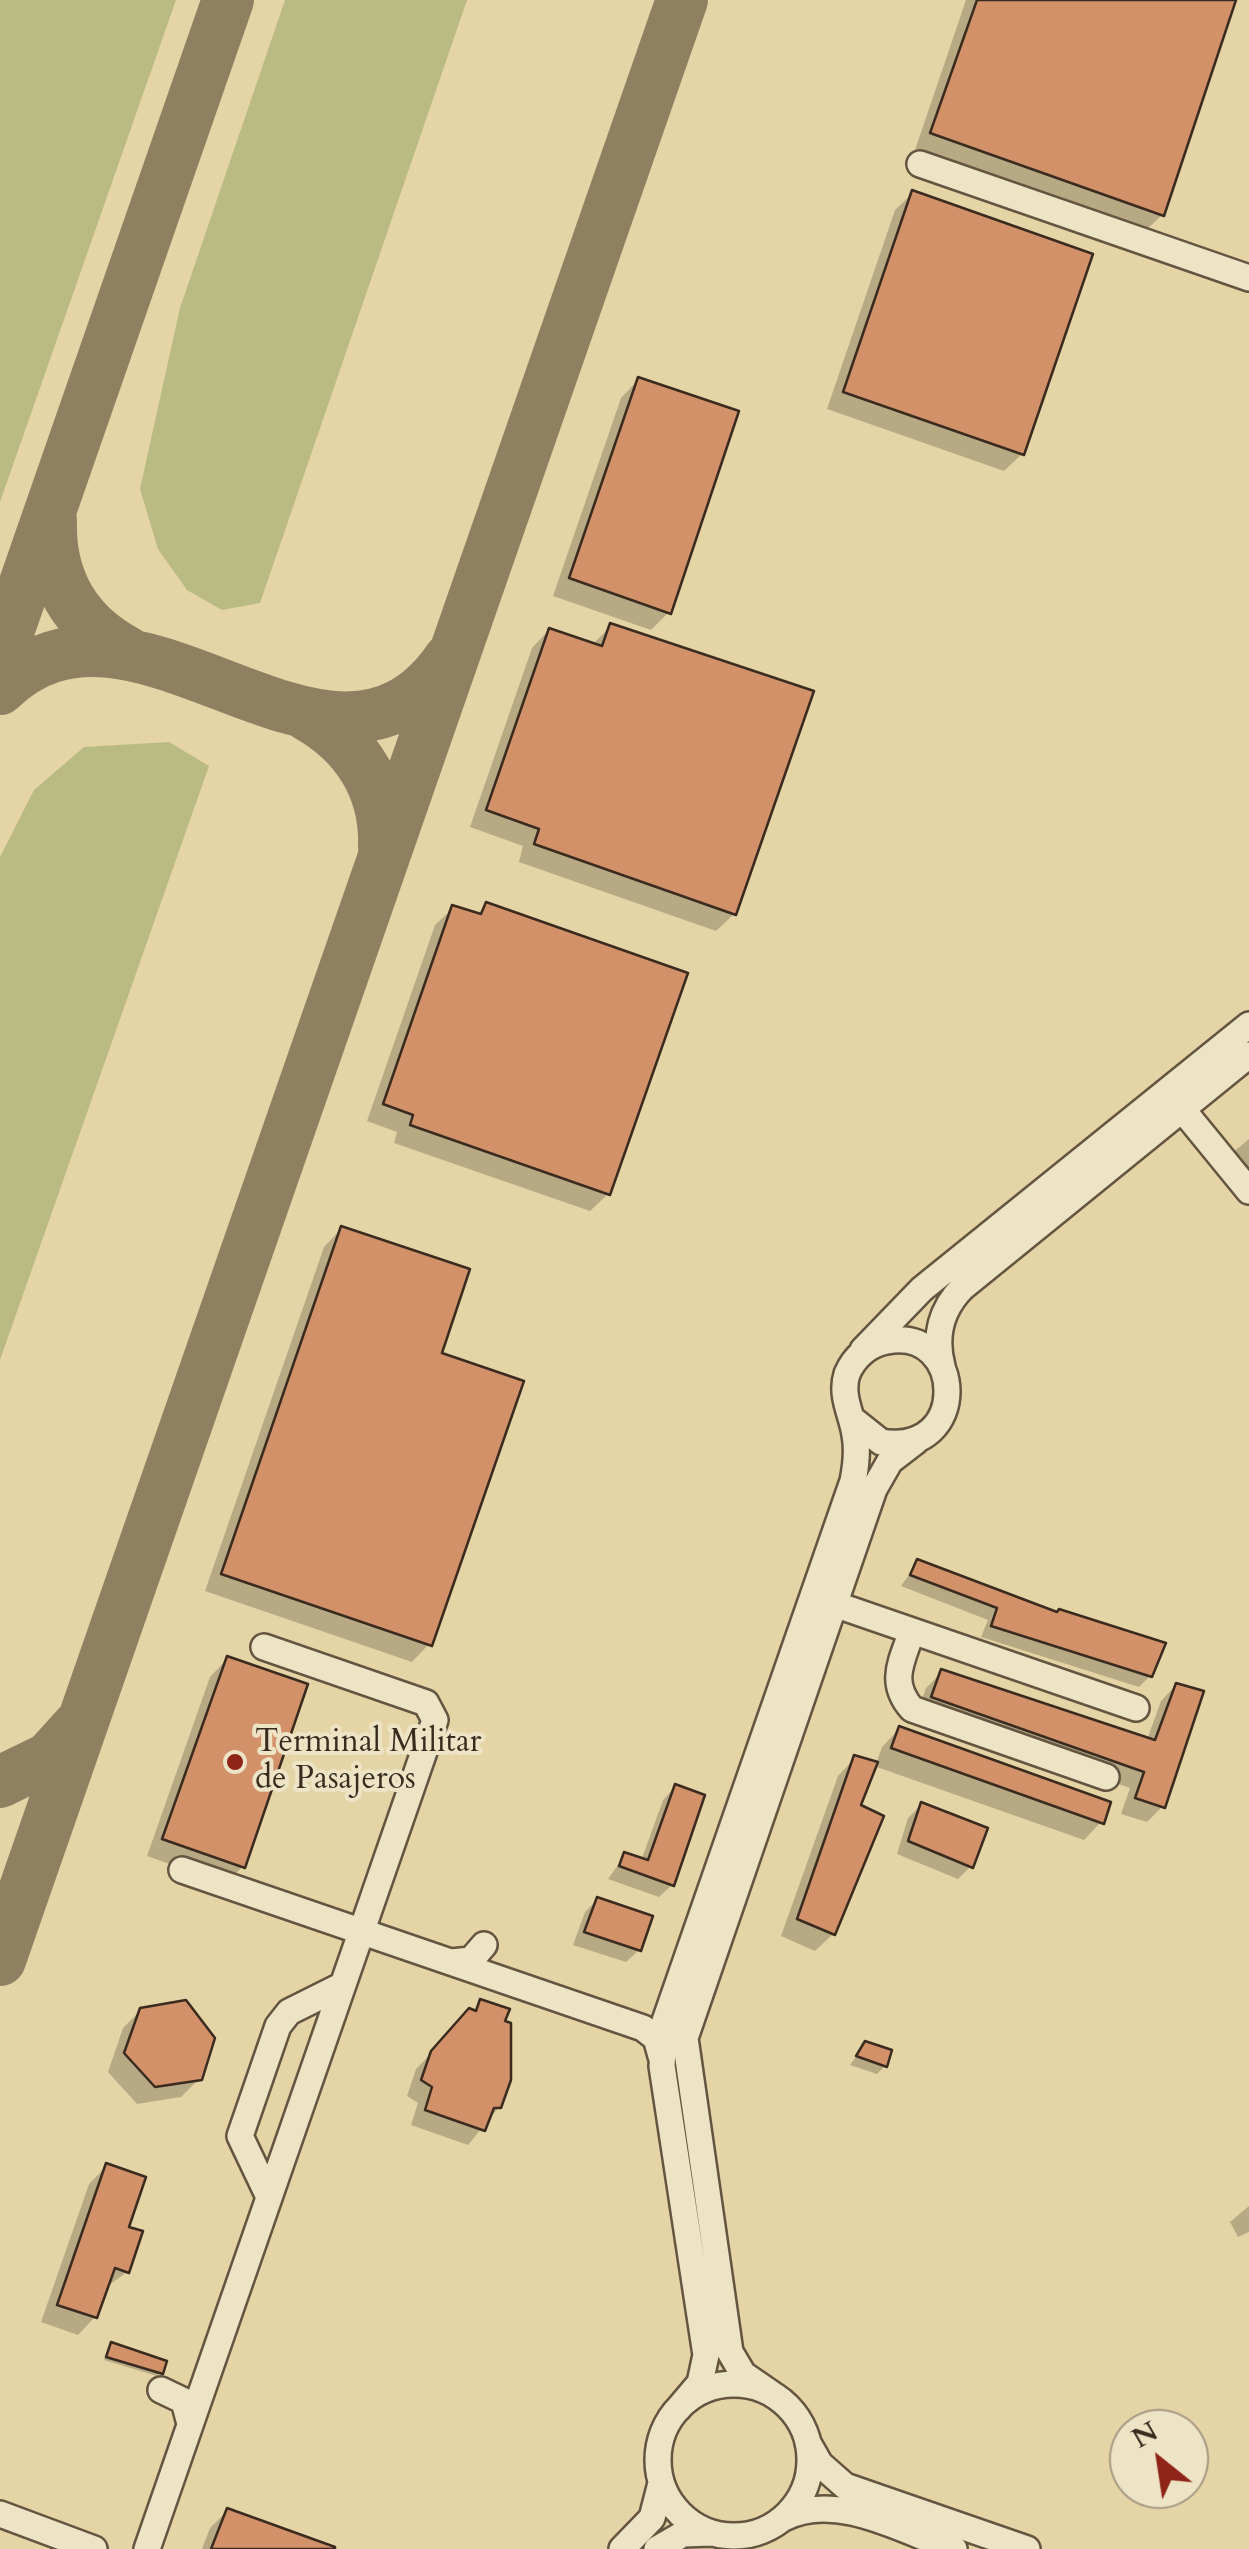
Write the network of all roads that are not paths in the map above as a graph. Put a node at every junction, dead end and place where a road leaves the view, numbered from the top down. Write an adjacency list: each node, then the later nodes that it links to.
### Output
1 (920, 164): 2 (street)
2 (1249, 278)
3 (1249, 1025): 7 (street)
4 (1249, 1055): 5 (street)
5 (1182, 1109): 6 (street); 8 (street)
6 (1249, 1190)
7 (858, 1357): 8 (street); 9 (street)
8 (942, 1366): 10 (street)
9 (852, 1420): 10 (street); 18 (street)
10 (918, 1439): 11 (street)
11 (834, 1604): 12 (street); 18 (street)
12 (912, 1631): 14 (street); 15 (street)
13 (264, 1647): 17 (street)
14 (1136, 1708)
15 (1106, 1777)
16 (182, 1870): 17 (street)
17 (362, 1931): 20 (street); 21 (street)
18 (689, 1986): 19 (street); 25 (street)
19 (669, 2008): 21 (street); 22 (street)
20 (322, 2012): 23 (street); 23 (street)
21 (643, 2028): 22 (street)
22 (661, 2056): 26 (street)
23 (268, 2165): 24 (street)
24 (206, 2380): 27 (street); 27 (street)
25 (772, 2394): 26 (street); 28 (street)
26 (678, 2409): 29 (street)
27 (190, 2424): 33 (street)
28 (808, 2443): 31 (street); 38 (street)
29 (662, 2483): 32 (street); 35 (street)
30 (0, 2514): 34 (street)
31 (784, 2518): 32 (street); 37 (street)
32 (712, 2533): 36 (street)
33 (147, 2548)
34 (94, 2549)
35 (622, 2549)
36 (657, 2549)
37 (954, 2549)
38 (1026, 2549)

